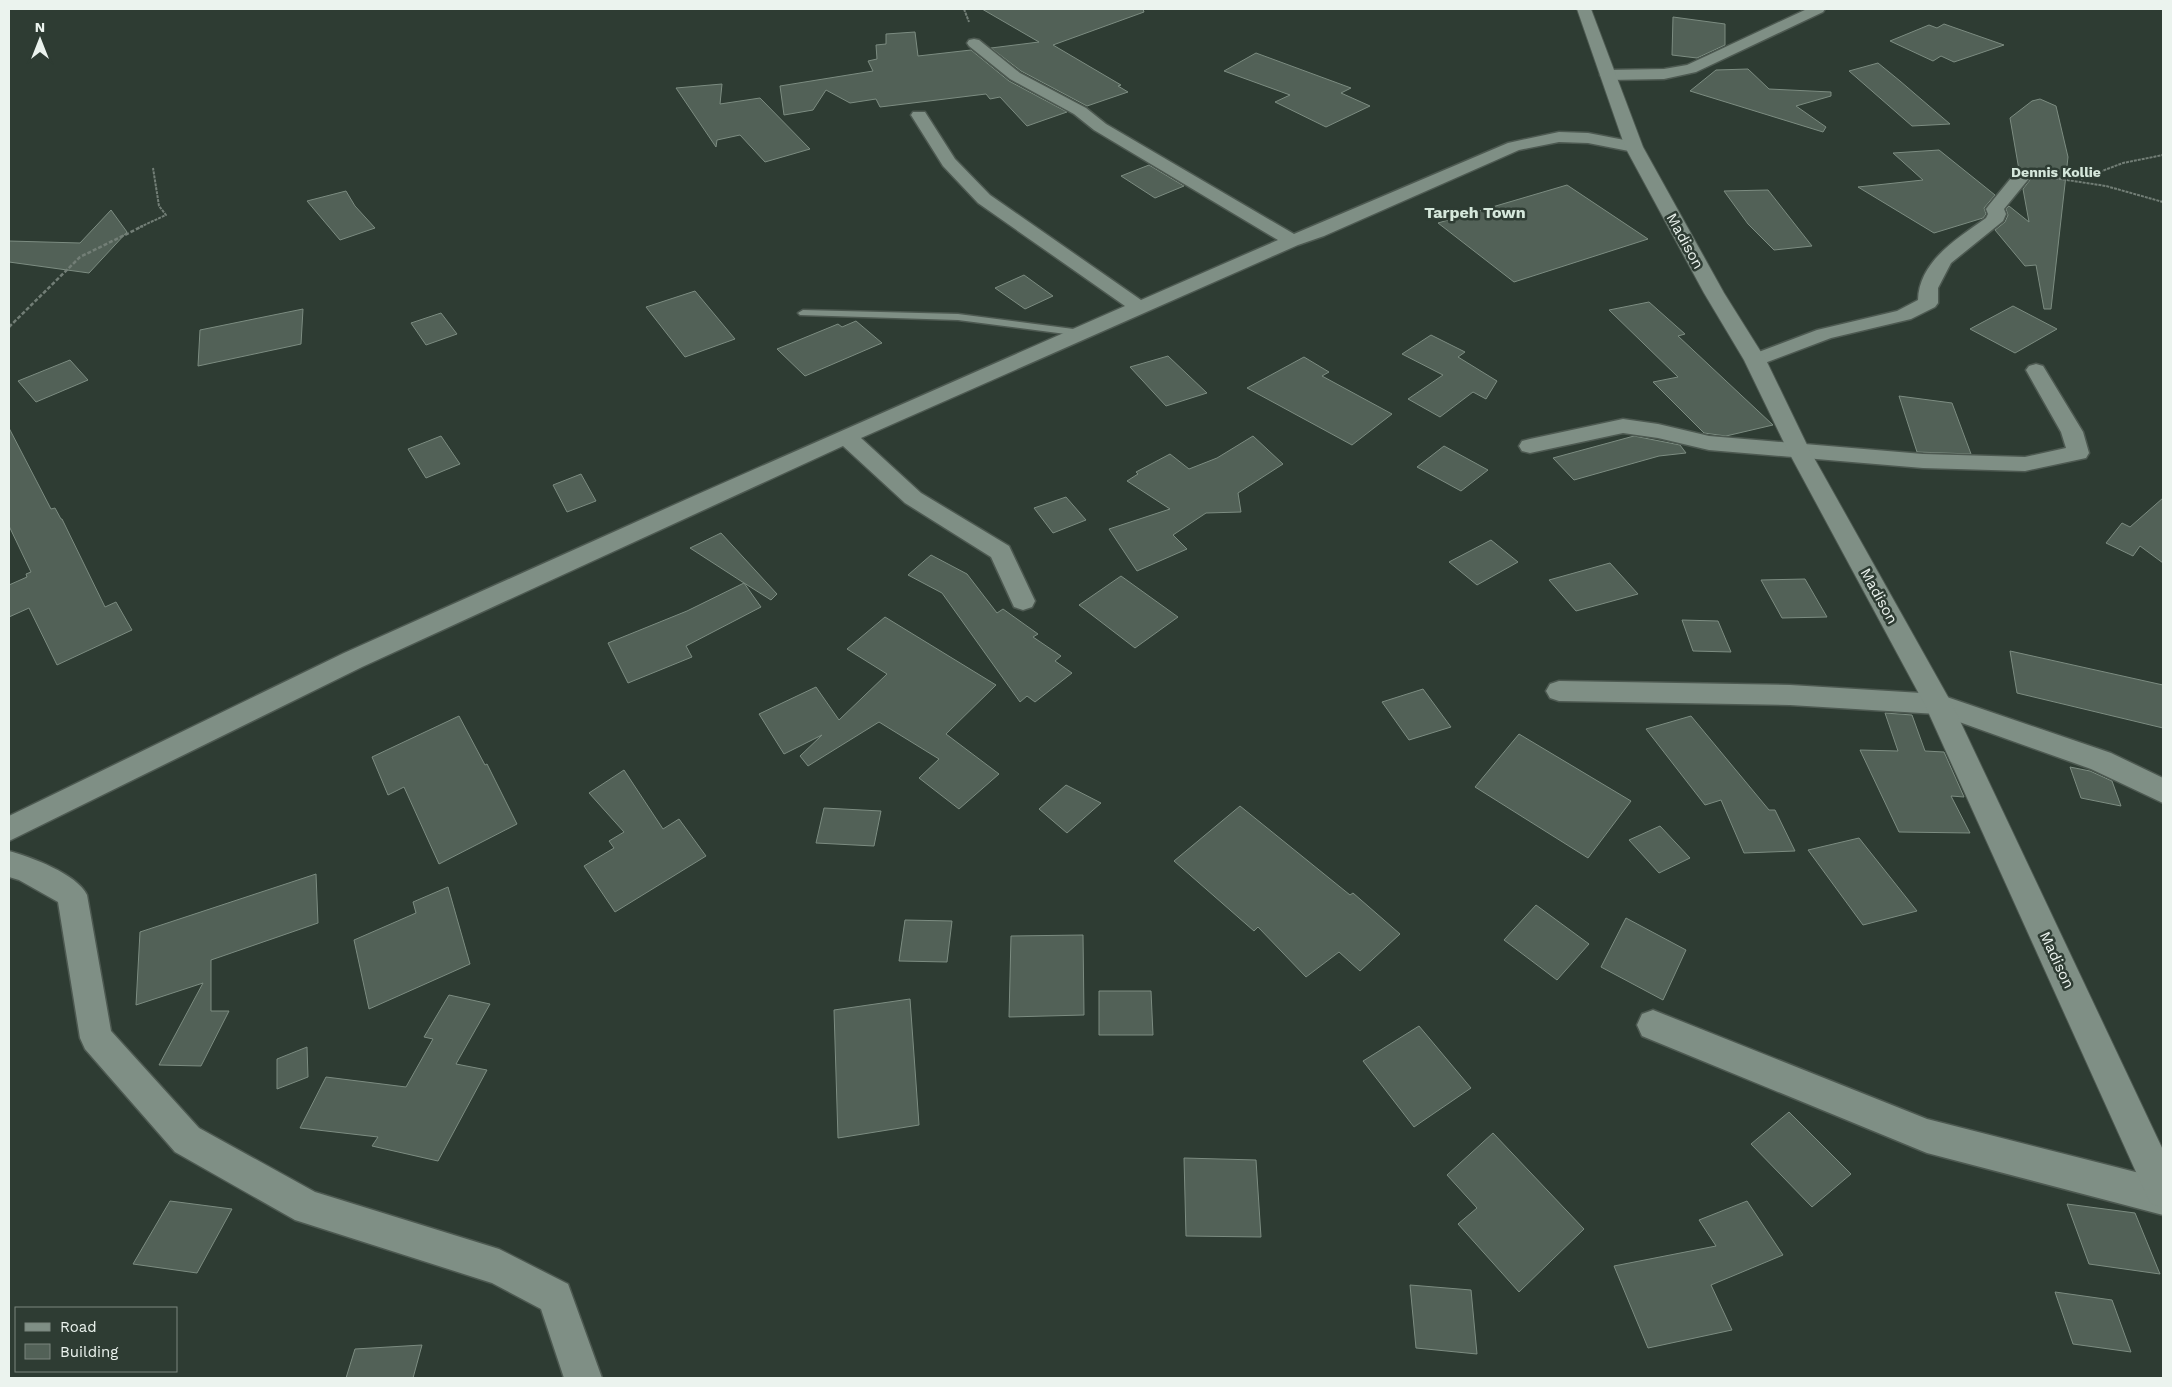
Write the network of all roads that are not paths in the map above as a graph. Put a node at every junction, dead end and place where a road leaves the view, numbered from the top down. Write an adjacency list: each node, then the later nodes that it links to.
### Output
1 (1584, 9): 4 (street, Madison)
2 (1818, 9): 4 (street)
3 (974, 43): 8 (street)
4 (1608, 75): 6 (street, Madison)
5 (919, 115): 9 (street)
6 (1634, 147): 8 (street); 12 (street, Madison)
7 (2022, 176): 12 (street)
8 (1292, 241): 9 (street)
9 (1139, 307): 11 (street)
10 (803, 313): 11 (lane)
11 (1080, 333): 14 (street)
12 (1755, 360): 16 (street, Madison)
13 (2036, 370): 16 (street)
14 (847, 438): 17 (street); 21 (street)
15 (1530, 446): 16 (street)
16 (1798, 449): 19 (street, Madison)
17 (1024, 601)
18 (1559, 691): 19 (street)
19 (1938, 704): 20 (street); 24 (street, Madison)
20 (2163, 791)
21 (9, 829)
22 (9, 864): 26 (street)
23 (1653, 1025): 25 (street)
24 (2163, 1190)
25 (2163, 1197)
26 (583, 1378)

